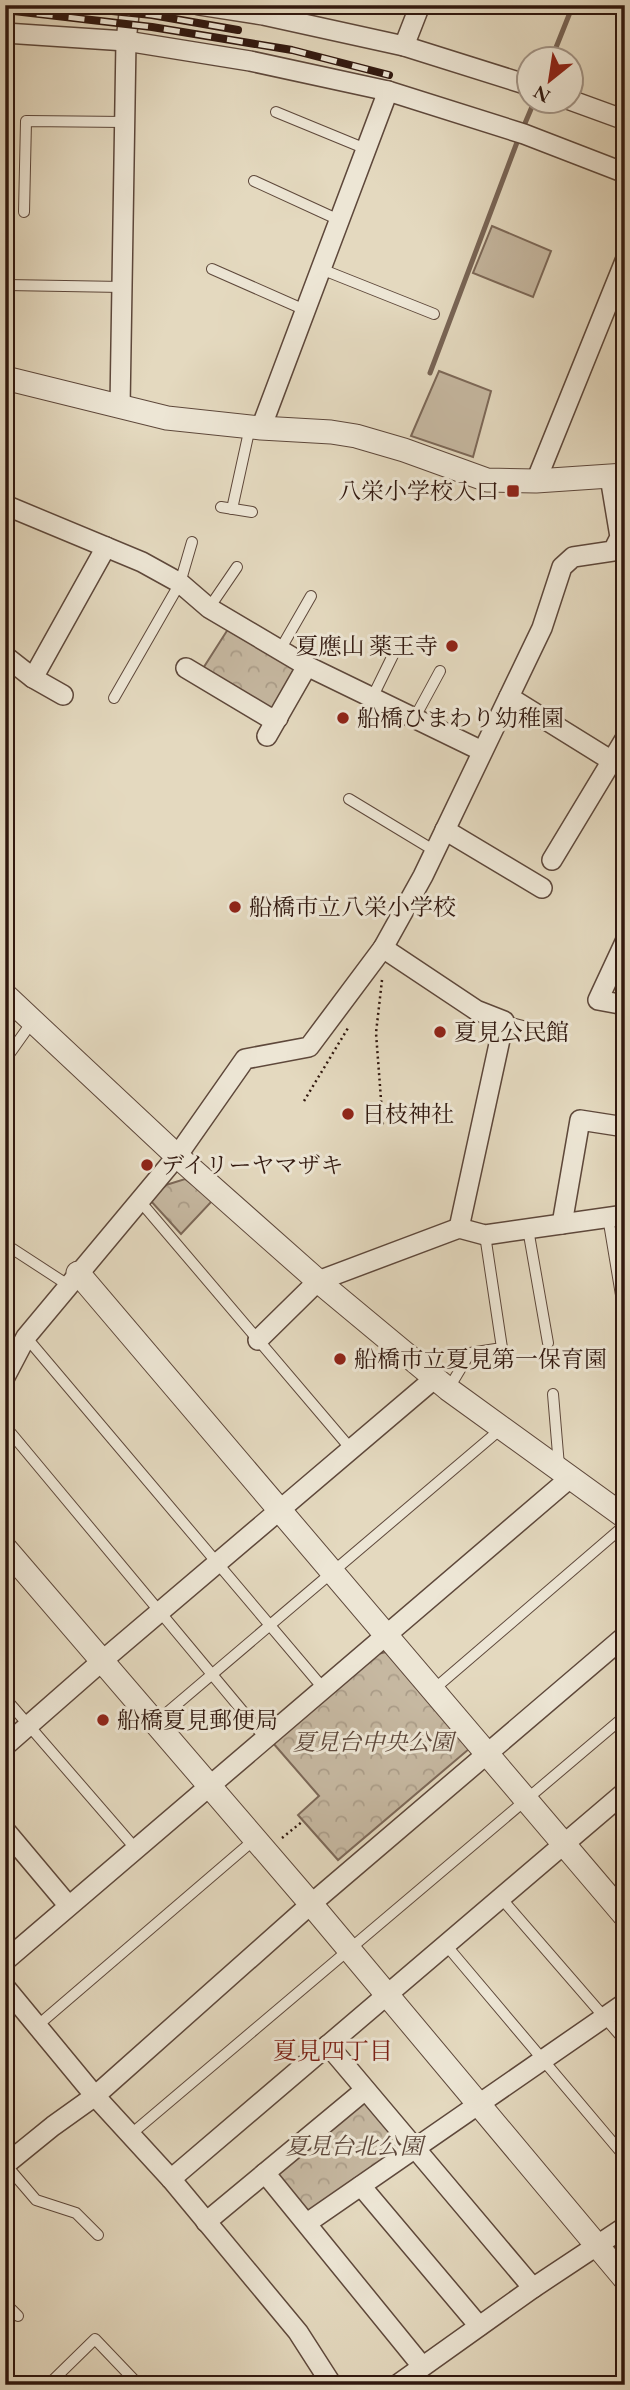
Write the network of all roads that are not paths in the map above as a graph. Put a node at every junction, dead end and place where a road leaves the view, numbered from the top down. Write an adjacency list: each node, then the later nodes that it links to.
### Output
1 (130, 5): 5 (street)
2 (199, 5): 6 (street)
3 (420, 5): 6 (street)
4 (5, 33): 5 (street)
5 (126, 41): 8 (street); 12 (street)
6 (404, 46): 7 (street)
7 (514, 81)
8 (388, 91): 13 (street); 14 (street)
9 (584, 105): 11 (street)
10 (276, 112): 13 (lane)
11 (625, 120)
12 (125, 122): 16 (lane); 22 (street)
13 (366, 149): 17 (street)
14 (625, 173)
15 (254, 181): 17 (lane)
16 (24, 212)
17 (339, 220): 20 (street)
18 (625, 261): 29 (street)
19 (212, 269): 23 (lane)
20 (321, 269): 23 (street); 24 (lane)
21 (8, 285): 22 (lane)
22 (122, 287): 26 (street)
23 (305, 310): 27 (street)
24 (434, 314)
25 (5, 379): 26 (street)
26 (120, 407): 27 (street)
27 (255, 428): 29 (street); 31 (lane)
28 (617, 476): 29 (street); 46 (street)
29 (536, 481)
30 (5, 505): 33 (street)
31 (252, 512)
32 (192, 541): 35 (lane)
33 (106, 547): 35 (street); 44 (street)
34 (237, 567): 37 (lane)
35 (180, 583): 37 (street); 47 (lane)
36 (312, 596): 38 (lane)
37 (209, 608): 38 (street)
38 (280, 650): 41 (street)
39 (395, 651): 48 (lane)
40 (5, 656): 44 (street)
41 (307, 666): 48 (street); 49 (street)
42 (186, 668): 49 (street)
43 (440, 671): 50 (lane)
44 (33, 678): 45 (street)
45 (63, 695)
46 (509, 697): 53 (street); 54 (street)
47 (114, 698)
48 (372, 698): 50 (street)
49 (278, 718): 51 (street)
50 (414, 719): 53 (street)
51 (267, 736)
52 (625, 739): 54 (street)
53 (482, 751): 56 (street)
54 (617, 765): 58 (street)
55 (349, 799): 57 (lane)
56 (444, 830): 57 (street); 59 (street)
57 (435, 850): 61 (street)
58 (552, 860)
59 (542, 888)
60 (625, 942): 63 (street)
61 (383, 948): 64 (street); 69 (street)
62 (6, 997): 65 (street)
63 (625, 1005)
64 (504, 1021): 66 (lane); 73 (street)
65 (32, 1022): 67 (lane); 69 (street)
66 (546, 1032)
67 (5, 1060)
68 (625, 1127): 72 (street)
69 (177, 1156): 70 (street); 78 (street)
70 (139, 1200): 77 (street); 81 (lane)
71 (616, 1216): 72 (street); 79 (lane)
72 (562, 1224): 74 (street)
73 (459, 1228): 75 (street); 78 (street)
74 (528, 1228): 75 (street); 82 (lane)
75 (485, 1235): 85 (lane)
76 (5, 1244): 77 (lane)
77 (73, 1279): 80 (street); 91 (street)
78 (318, 1281): 81 (street); 85 (street)
79 (625, 1319)
80 (26, 1337): 83 (street); 95 (lane)
81 (258, 1340): 89 (lane)
82 (548, 1343)
83 (11, 1350): 84 (street)
84 (5, 1377)
85 (442, 1383): 88 (street); 89 (street)
86 (553, 1394): 90 (lane)
87 (5, 1426): 97 (lane)
88 (502, 1428): 90 (street); 96 (lane)
89 (351, 1449): 91 (street)
90 (565, 1474): 92 (street); 100 (street)
91 (280, 1509): 95 (street); 96 (street)
92 (625, 1517)
93 (625, 1525): 105 (lane)
94 (5, 1548): 102 (street)
95 (217, 1563): 97 (street); 99 (lane)
96 (332, 1572): 99 (lane); 100 (street)
97 (159, 1612): 102 (street); 103 (lane)
98 (625, 1623): 112 (street)
99 (270, 1625): 103 (lane); 104 (lane)
100 (385, 1636): 104 (street); 105 (street)
101 (625, 1636): 112 (street)
102 (102, 1661): 108 (street); 109 (street)
103 (213, 1674): 108 (lane); 110 (lane)
104 (323, 1688): 110 (street)
105 (433, 1691): 112 (street)
106 (5, 1698): 109 (lane)
107 (625, 1716): 115 (lane)
108 (156, 1723): 113 (street)
109 (29, 1726): 111 (street); 119 (lane)
110 (265, 1738): 113 (street)
111 (5, 1746)
112 (485, 1752): 115 (street); 121 (street)
113 (209, 1784): 117 (street); 119 (street)
114 (624, 1795): 118 (street)
115 (526, 1799): 118 (street); 125 (lane)
116 (5, 1830): 122 (street)
117 (261, 1845): 121 (street); 131 (lane)
118 (565, 1845): 120 (street); 123 (street)
119 (135, 1848): 122 (street)
120 (501, 1898): 124 (street); 130 (lane)
121 (308, 1901): 125 (street); 136 (street)
122 (68, 1905): 126 (street)
123 (625, 1916)
124 (446, 1945): 128 (street); 134 (lane)
125 (349, 1950): 128 (street); 138 (lane)
126 (5, 1961)
127 (5, 1987): 131 (street)
128 (387, 1995): 133 (street); 137 (street)
129 (625, 2003): 130 (street)
130 (604, 2017): 132 (lane); 134 (street)
131 (37, 2026): 136 (street)
132 (625, 2041)
133 (328, 2045): 135 (street); 143 (street)
134 (543, 2059): 137 (street); 140 (lane)
135 (365, 2090): 139 (street); 142 (street)
136 (94, 2095): 138 (street); 141 (street)
137 (478, 2104): 139 (street); 149 (street)
138 (130, 2135): 143 (street)
139 (414, 2149): 144 (street); 151 (street)
140 (625, 2157)
141 (6, 2165): 148 (lane)
142 (265, 2173): 145 (street); 146 (street)
143 (171, 2179): 145 (street)
144 (361, 2186): 146 (street); 154 (street)
145 (206, 2222): 158 (street)
146 (307, 2223): 155 (street)
147 (625, 2227): 149 (street)
148 (98, 2235)
149 (595, 2245): 150 (street); 151 (street)
150 (625, 2279)
151 (533, 2288): 154 (street)
152 (5, 2303): 153 (lane)
153 (18, 2316)
154 (478, 2326): 155 (street)
155 (422, 2366): 159 (street)
156 (48, 2385): 157 (lane)
157 (135, 2385)
158 (332, 2385)
159 (397, 2385)

